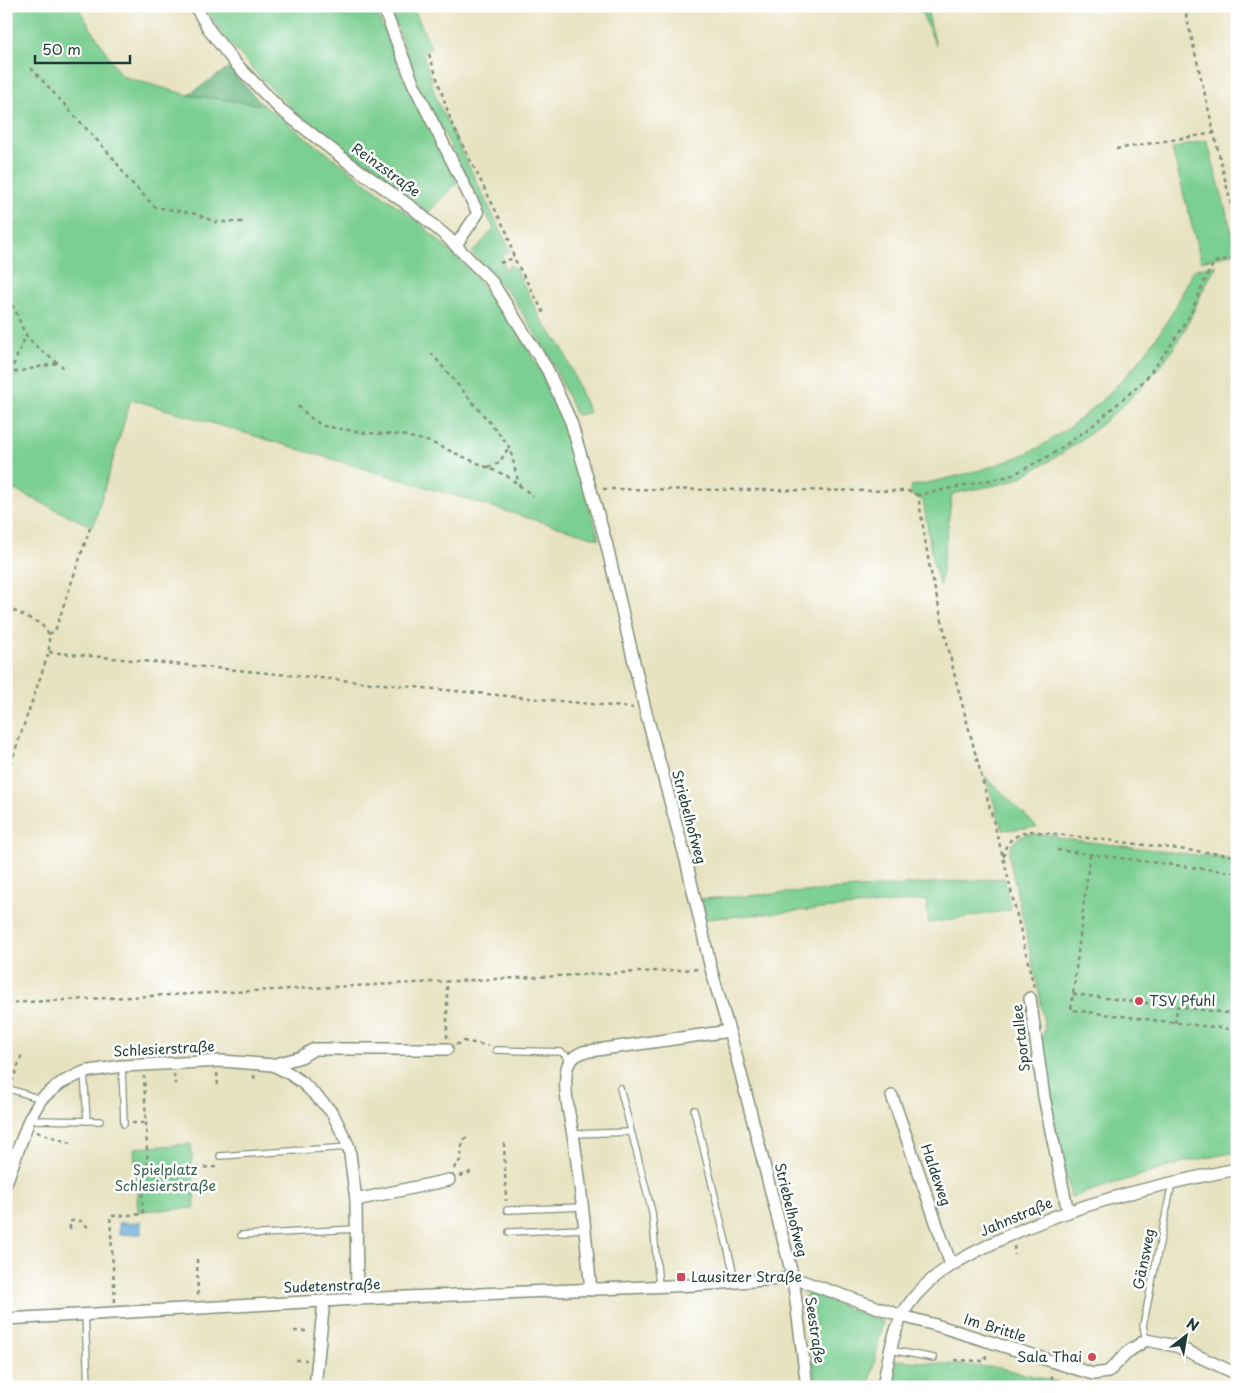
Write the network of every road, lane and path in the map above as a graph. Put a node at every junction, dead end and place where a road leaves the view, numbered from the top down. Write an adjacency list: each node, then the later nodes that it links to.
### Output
1 (195, 6): 10 (street, Reinzstraße)
2 (383, 6): 10 (street)
3 (1184, 6): 6 (path)
4 (429, 54): 11 (path)
5 (31, 68): 8 (path)
6 (1214, 133): 7 (path); 9 (path)
7 (1116, 149)
8 (243, 222)
9 (1237, 230)
10 (456, 245): 20 (street, Reinzstraße)
11 (514, 258): 13 (path); 15 (path)
12 (1237, 258): 28 (path)
13 (500, 263)
14 (6, 298): 16 (path)
15 (545, 316)
16 (26, 335): 18 (path); 21 (path)
17 (431, 353): 24 (path)
18 (58, 363): 19 (path); 21 (path)
19 (63, 367)
20 (547, 369): 27 (street, Striebelhofweg)
21 (10, 373): 22 (path)
22 (6, 374)
23 (298, 406): 25 (path)
24 (509, 447): 25 (path); 26 (path)
25 (486, 467): 26 (path)
26 (520, 486): 29 (path)
27 (592, 489): 28 (path); 34 (street, Striebelhofweg)
28 (918, 495): 39 (path, Sportallee)
29 (533, 496)
30 (90, 528): 32 (path)
31 (6, 607): 32 (path)
32 (50, 634): 33 (path)
33 (49, 652): 34 (path); 35 (path)
34 (645, 710): 41 (street, Striebelhofweg)
35 (6, 777)
36 (1057, 850): 37 (path)
37 (1090, 854): 40 (path); 43 (path)
38 (1237, 856): 39 (path)
39 (1004, 861): 44 (path, Sportallee)
40 (1237, 873)
41 (711, 969): 42 (path); 50 (street, Striebelhofweg)
42 (447, 982): 45 (path); 51 (path)
43 (1073, 994): 46 (path); 48 (path)
44 (1030, 998): 86 (street, Sportallee)
45 (6, 1003)
46 (1176, 1007): 47 (path); 48 (path)
47 (1237, 1014)
48 (1175, 1023): 49 (path)
49 (1237, 1030)
50 (729, 1031): 55 (street); 95 (street, Striebelhofweg)
51 (447, 1048): 52 (path); 54 (street)
52 (496, 1050): 55 (lane)
53 (22, 1055): 61 (path)
54 (300, 1057): 57 (street); 60 (street)
55 (571, 1059): 71 (street)
56 (144, 1065): 57 (street, Schlesierstraße); 58 (street, Schlesierstraße); 79 (path)
57 (273, 1065): 60 (street, Schlesierstraße)
58 (122, 1066): 59 (street, Schlesierstraße); 69 (lane)
59 (84, 1072): 64 (street, Schlesierstraße); 66 (lane)
60 (303, 1083): 75 (street, Schlesierstraße)
61 (9, 1086): 64 (lane)
62 (620, 1088): 70 (lane)
63 (892, 1096): 94 (street, Haldeweg)
64 (41, 1099): 68 (street, Schlesierstraße)
65 (694, 1110): 96 (lane)
66 (87, 1121): 67 (lane); 68 (lane)
67 (100, 1121)
68 (28, 1124): 73 (path); 76 (street, Schlesierstraße)
69 (124, 1124)
70 (631, 1132): 71 (lane); 97 (lane)
71 (573, 1134): 84 (street)
72 (467, 1137): 80 (path)
73 (71, 1143)
74 (504, 1143): 85 (path)
75 (349, 1147): 77 (lane); 83 (street, Schlesierstraße)
76 (12, 1151): 81 (street, Schlesierstraße)
77 (220, 1156): 79 (path)
78 (1237, 1169): 82 (street, Jahnstraße)
79 (148, 1170): 102 (path)
80 (449, 1180): 83 (street)
81 (6, 1182)
82 (1172, 1183): 86 (street, Jahnstraße); 108 (lane, Gänsweg)
83 (356, 1200): 90 (street, Schlesierstraße)
84 (583, 1207): 85 (lane); 89 (street)
85 (507, 1210)
86 (1068, 1212): 94 (street, Jahnstraße)
87 (70, 1229): 88 (path)
88 (90, 1229)
89 (585, 1229): 91 (lane); 98 (street)
90 (356, 1230): 92 (lane); 100 (street, Schlesierstraße)
91 (509, 1232)
92 (241, 1235)
93 (197, 1259): 99 (path)
94 (951, 1265): 104 (street, Jahnstraße)
95 (793, 1278): 96 (street, Sudetenstraße); 104 (street, Im Brittle); 118 (street, Seestraße)
96 (736, 1283): 97 (street, Sudetenstraße)
97 (660, 1286): 98 (street, Sudetenstraße)
98 (591, 1290): 100 (street, Sudetenstraße)
99 (198, 1293)
100 (357, 1299): 101 (street, Sudetenstraße)
101 (324, 1301): 102 (street, Sudetenstraße); 107 (street)
102 (115, 1311): 103 (street, Sudetenstraße)
103 (85, 1313): 105 (street, Sudetenstraße); 115 (lane)
104 (902, 1316): 109 (street, Im Brittle); 110 (street, Jahnstraße)
105 (6, 1319)
106 (294, 1331): 107 (path)
107 (321, 1331): 116 (street)
108 (1146, 1340): 109 (street, Im Brittle); 113 (street)
109 (989, 1342): 112 (path)
110 (890, 1350): 111 (lane); 119 (street, Jahnstraße)
111 (934, 1358)
112 (955, 1360)
113 (1237, 1374)
114 (430, 1382): 117 (path)
115 (88, 1387)
116 (316, 1387)
117 (430, 1387)
118 (807, 1387)
119 (883, 1387)

